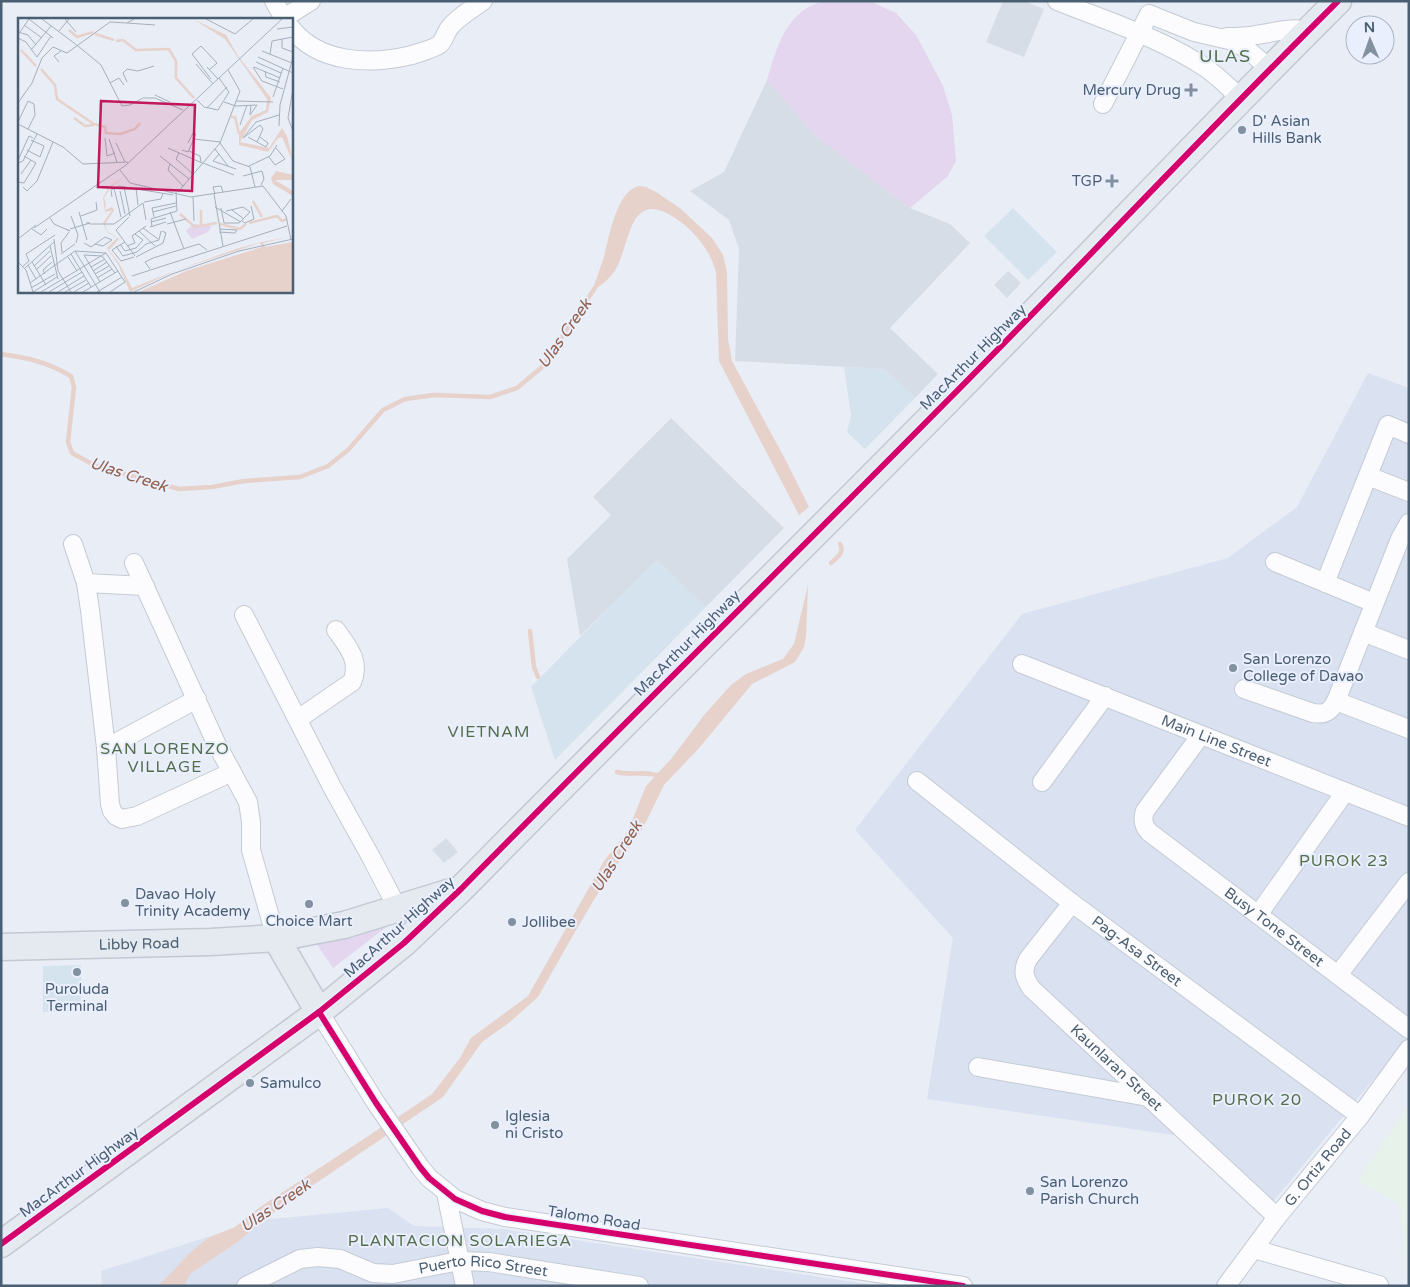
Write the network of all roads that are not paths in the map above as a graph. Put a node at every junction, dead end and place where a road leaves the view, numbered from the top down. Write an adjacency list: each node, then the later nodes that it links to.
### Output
1 (274, 1): 6 (street)
2 (311, 1): 6 (street)
3 (483, 1): 7 (street)
4 (1057, 1): 9 (street)
5 (1338, 1): 8 (highway, MacArthur Highway)
6 (284, 18)
7 (292, 29)
8 (1308, 31): 10 (street); 11 (highway, MacArthur Highway)
9 (1139, 34): 10 (street); 12 (street); 13 (street)
10 (1221, 37): 11 (street)
11 (1270, 69): 12 (highway, MacArthur Highway)
12 (1241, 98): 44 (highway, MacArthur Highway)
13 (1102, 104)
14 (1409, 434): 15 (street)
15 (1368, 476): 16 (street); 22 (street)
16 (1409, 492)
17 (1409, 524): 24 (street)
18 (73, 544): 21 (street)
19 (1275, 562): 22 (street)
20 (134, 563): 23 (street)
21 (86, 583): 23 (street); 37 (street)
22 (1326, 583): 24 (street)
23 (145, 586): 32 (street)
24 (1374, 603): 27 (street)
25 (244, 615): 34 (street)
26 (336, 630): 34 (street)
27 (1363, 632): 28 (street); 33 (street)
28 (1409, 650)
29 (1022, 664): 31 (street, Main Line Street)
30 (1244, 689): 33 (street)
31 (1104, 696): 36 (street, Main Line Street); 40 (street)
32 (197, 699): 37 (street); 38 (street)
33 (1336, 701): 35 (street)
34 (298, 720): 46 (street)
35 (1409, 729)
36 (1201, 735): 41 (street, Main Line Street); 47 (street, Busy Tone Street)
37 (106, 748): 38 (street)
38 (232, 772): 48 (street)
39 (917, 781): 45 (street, Pag-Asa Street)
40 (1042, 782)
41 (1345, 792): 42 (street, Main Line Street); 47 (street)
42 (1409, 817)
43 (1409, 882): 50 (street)
44 (461, 889): 46 (highway, Libby Road); 51 (highway, MacArthur Highway)
45 (1072, 903): 55 (street, Kaunlaran Street); 56 (street, Pag-Asa Street)
46 (398, 909): 48 (highway, Libby Road)
47 (1258, 914): 50 (street, Busy Tone Street)
48 (276, 938): 49 (highway, Libby Road); 51 (highway)
49 (1, 947)
50 (1338, 975): 52 (street, Busy Tone Street)
51 (319, 1012): 57 (street, Talomo Road); 59 (highway, MacArthur Highway)
52 (1409, 1029)
53 (1409, 1049): 56 (street, G. Ortiz Road)
54 (978, 1067): 55 (street)
55 (1148, 1097): 58 (street, Kaunlaran Street)
56 (1360, 1116): 58 (street, G. Ortiz Road)
57 (446, 1193): 61 (street); 68 (street, Talomo Road)
58 (1277, 1216): 60 (street, G. Ortiz Road)
59 (1, 1244)
60 (1254, 1250): 64 (street); 69 (street, G. Ortiz Road)
61 (459, 1261): 62 (street, Puerto Rico Street); 63 (street, Puerto Rico Street); 66 (street)
62 (394, 1280): 65 (street, Puerto Rico Street)
63 (563, 1280): 67 (street, Puerto Rico Street)
64 (1379, 1285)
65 (246, 1286)
66 (464, 1286)
67 (639, 1286)
68 (963, 1286)
69 (1226, 1286)

